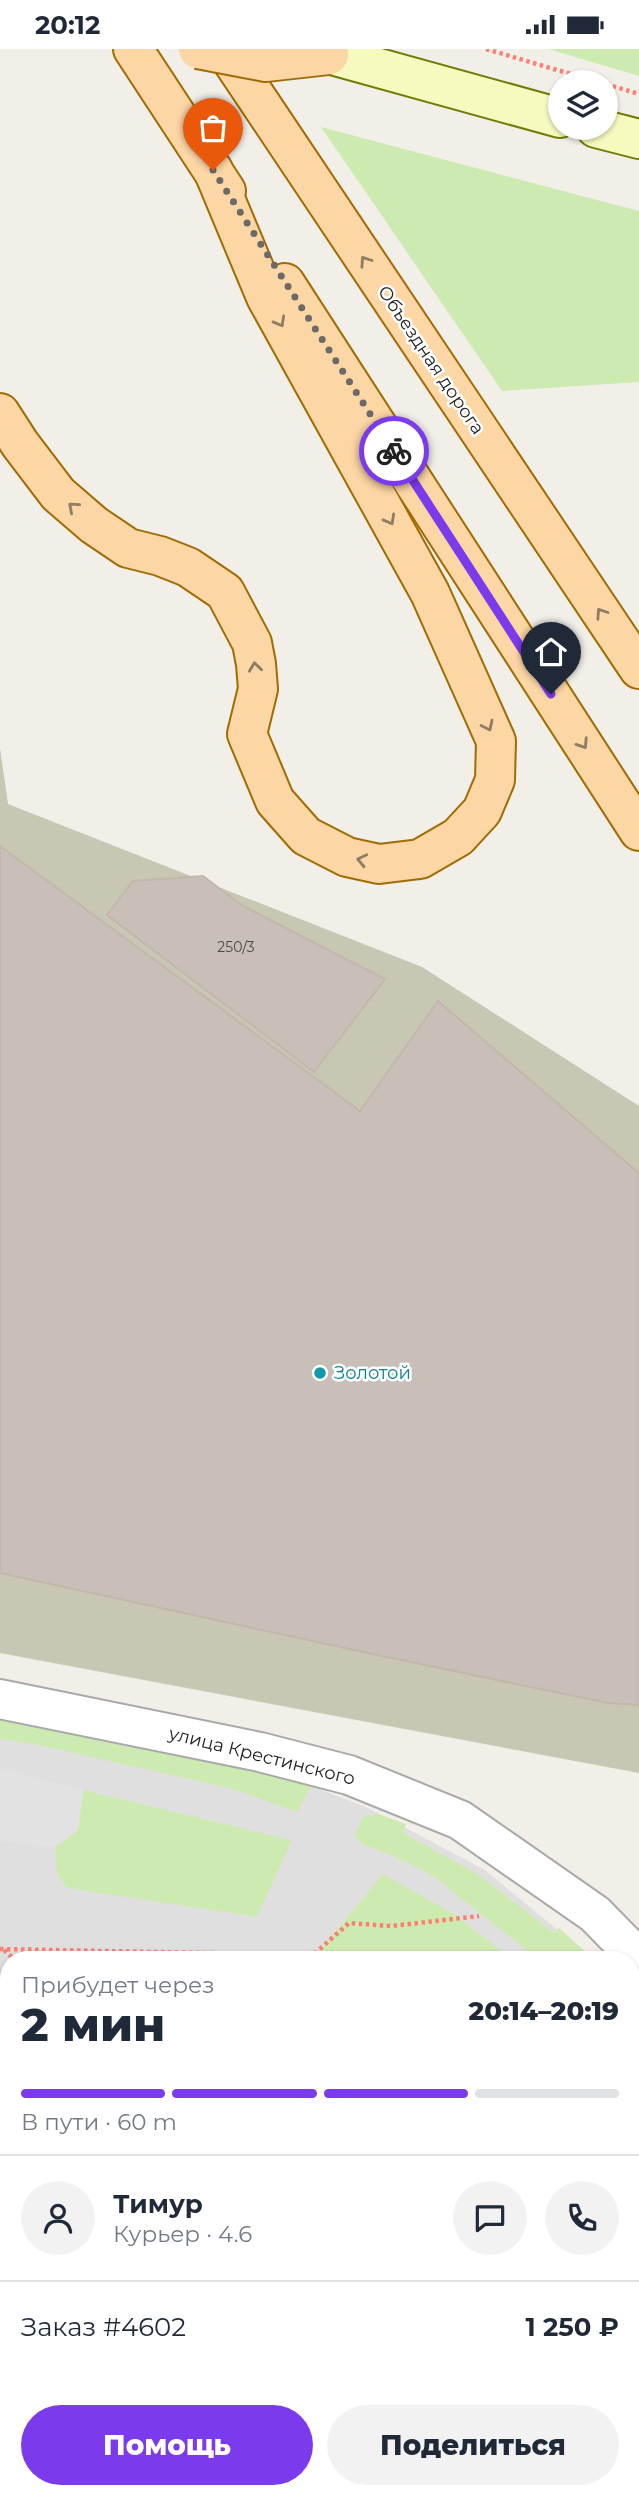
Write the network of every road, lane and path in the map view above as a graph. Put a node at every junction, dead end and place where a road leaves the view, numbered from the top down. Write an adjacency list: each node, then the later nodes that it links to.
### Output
1 (134, 49): 12 (main road)
2 (198, 49): 5 (main road, bridge)
3 (224, 49): 14 (main road, Объездная дорога, one-way to 3)
4 (486, 49): 6 (path)
5 (320, 52): 9 (main road)
6 (557, 70)
7 (618, 88): 8 (path)
8 (639, 94)
9 (548, 115)
10 (618, 134): 11 (main road)
11 (639, 139)
12 (213, 170): 13 (main road, one-way to 13); 15 (main road, one-way to 15)
13 (0, 413)
14 (639, 669)
15 (639, 831)
16 (0, 1699): 21 (street, улица Крестинского)
17 (479, 1916): 20 (path)
18 (1, 1949): 19 (path)
19 (105, 1951)
20 (318, 1951)
21 (631, 1951)

